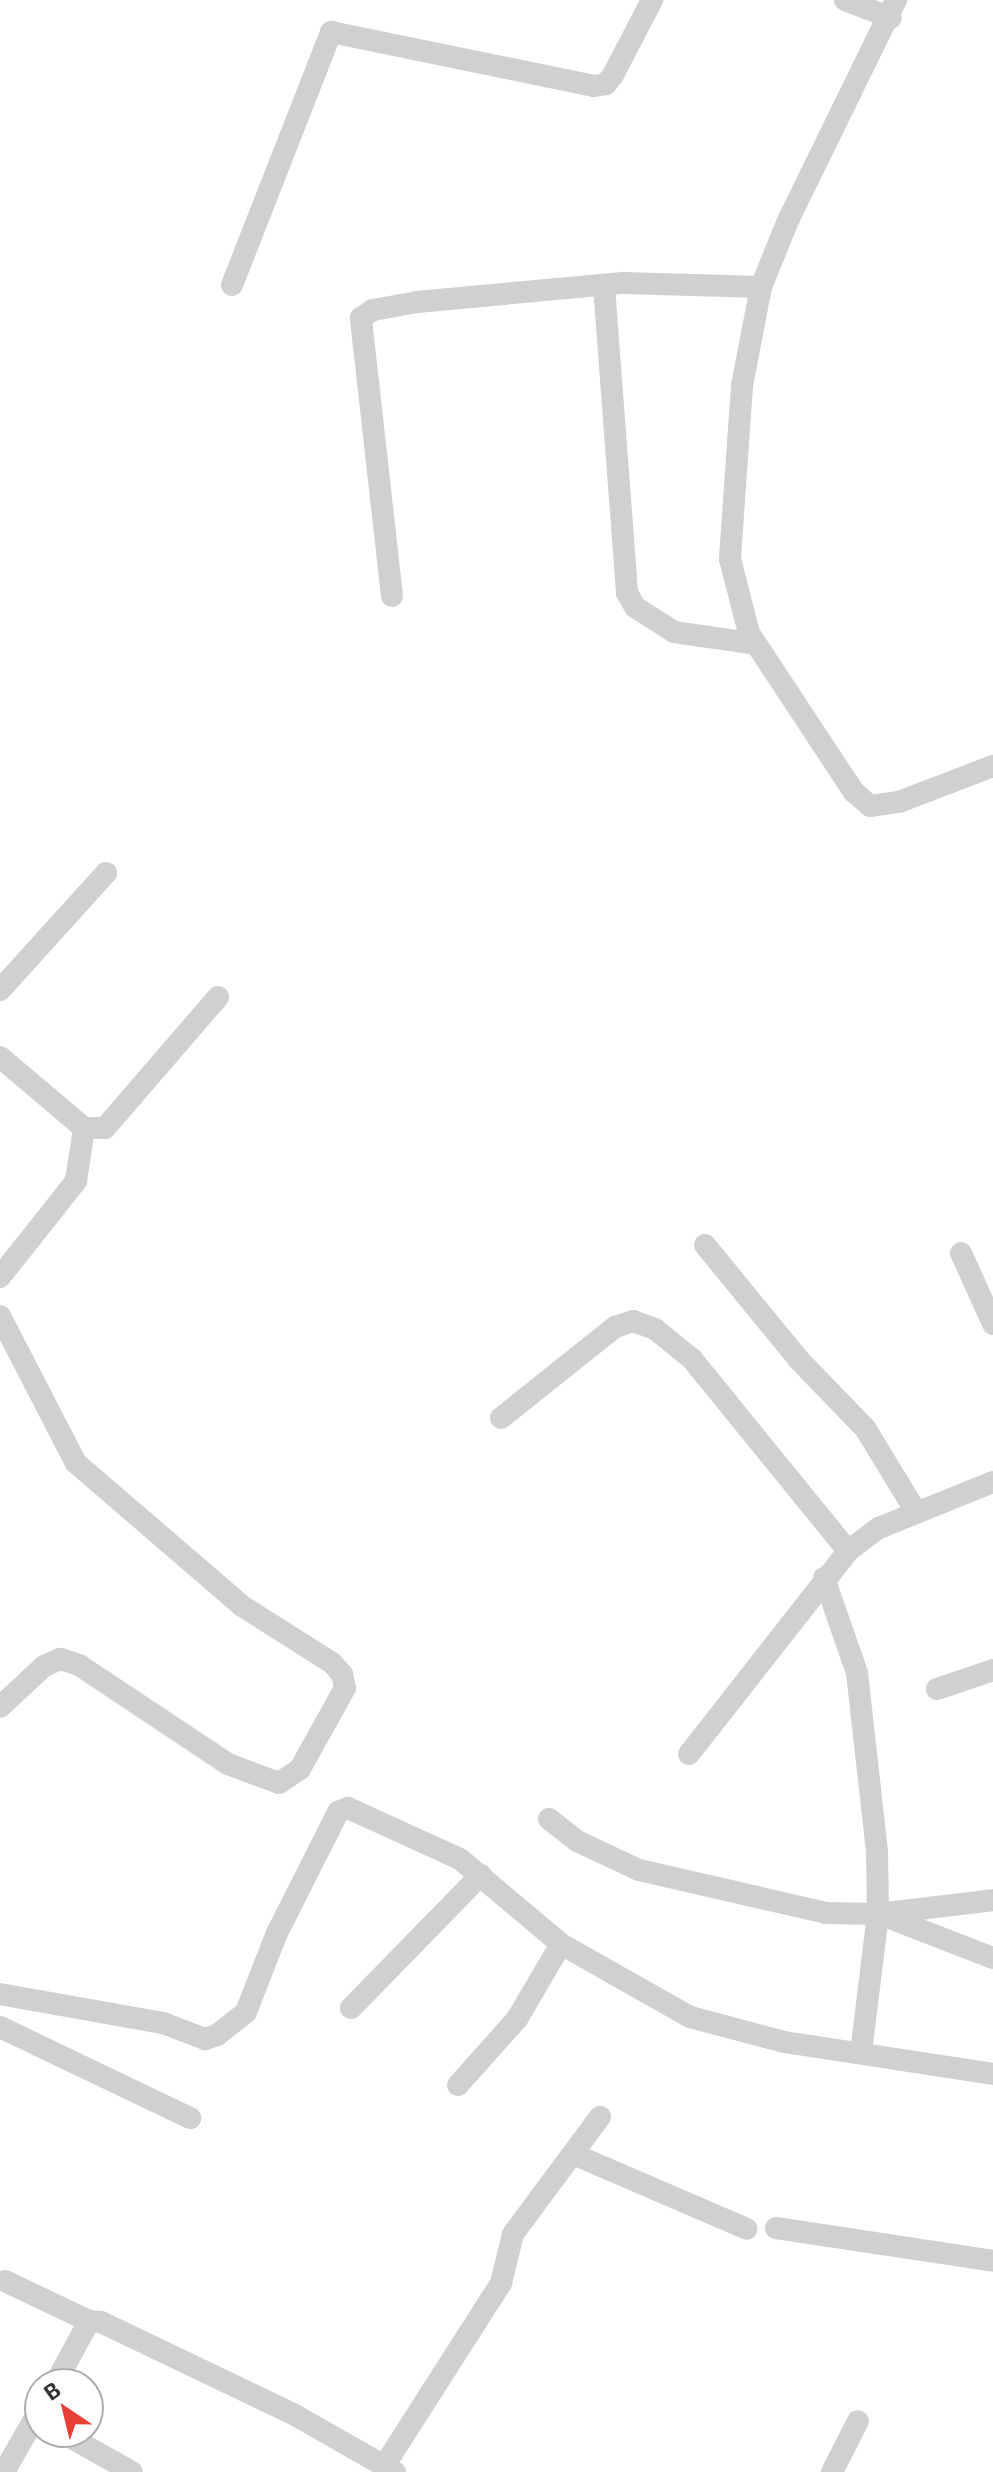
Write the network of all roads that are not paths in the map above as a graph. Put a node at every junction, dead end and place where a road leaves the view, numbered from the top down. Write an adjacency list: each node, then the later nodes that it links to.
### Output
1 (652, 0): 4 (street)
2 (845, 0): 3 (street)
3 (894, 9): 6 (street)
4 (232, 285)
5 (604, 286): 6 (street); 7 (street); 8 (street)
6 (761, 287): 8 (street)
7 (392, 596)
8 (756, 644): 9 (street)
9 (993, 766)
10 (106, 873): 11 (street)
11 (0, 990)
12 (218, 997): 14 (street)
13 (0, 1057): 14 (street)
14 (84, 1128): 17 (street)
15 (705, 1245): 22 (street)
16 (961, 1253): 19 (street)
17 (0, 1277)
18 (0, 1316): 27 (street)
19 (993, 1324)
20 (501, 1418): 23 (street)
21 (993, 1482): 22 (street)
22 (916, 1512): 23 (street)
23 (848, 1551): 24 (street)
24 (824, 1578): 28 (street); 32 (street)
25 (993, 1670): 26 (street)
26 (937, 1689)
27 (0, 1707)
28 (689, 1754)
29 (549, 1819): 32 (street)
30 (481, 1875): 33 (street); 35 (street); 36 (street)
31 (993, 1900): 32 (street)
32 (878, 1914): 34 (street); 38 (street)
33 (561, 1944): 38 (street); 40 (street)
34 (993, 1958)
35 (0, 1994)
36 (351, 2008)
37 (0, 2027): 42 (street)
38 (861, 2052): 39 (street)
39 (993, 2074)
40 (458, 2085)
41 (600, 2117): 43 (street)
42 (190, 2118)
43 (573, 2154): 45 (street); 53 (street)
44 (776, 2228): 46 (street)
45 (747, 2229)
46 (993, 2261)
47 (5, 2281): 48 (street)
48 (89, 2321): 49 (street); 53 (street)
49 (64, 2368)
50 (858, 2421): 56 (street)
51 (24, 2439): 54 (street)
52 (89, 2448): 55 (street)
53 (391, 2468)
54 (4, 2472)
55 (132, 2472)
56 (832, 2472)

